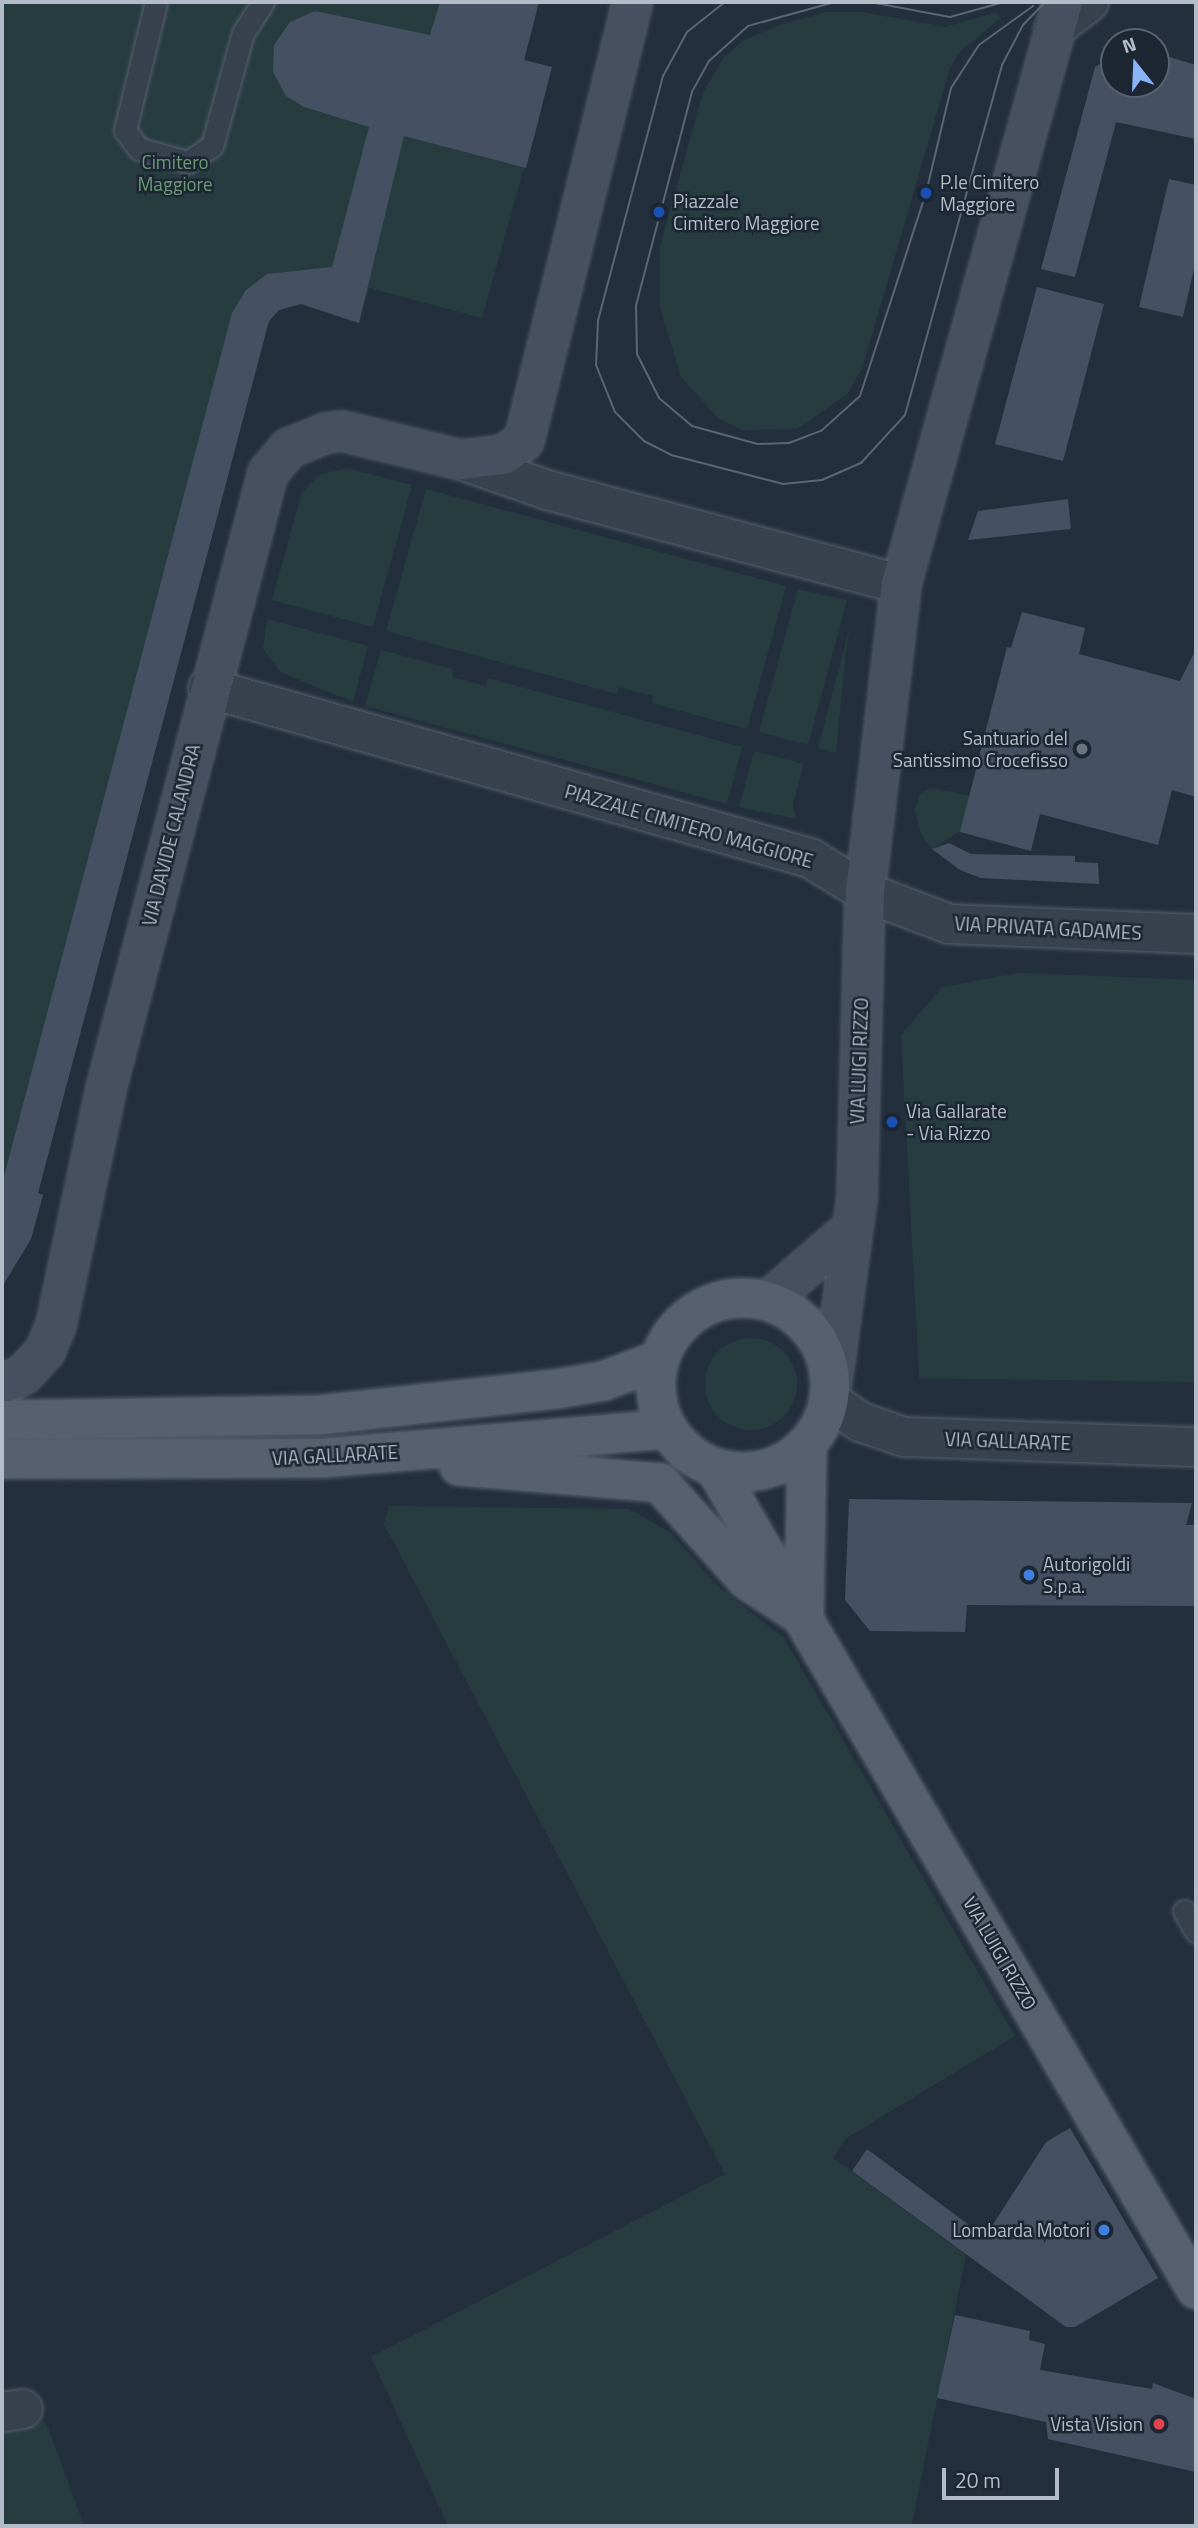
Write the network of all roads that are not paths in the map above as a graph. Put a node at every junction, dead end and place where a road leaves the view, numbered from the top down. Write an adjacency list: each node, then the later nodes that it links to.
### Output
1 (156, 2): 2 (lane)
2 (263, 2)
3 (634, 2): 6 (main road)
4 (1089, 2): 5 (street)
5 (1059, 15): 7 (main road)
6 (461, 460): 7 (street); 8 (main road, VIA DAVIDE CALANDRA)
7 (901, 584): 9 (main road)
8 (208, 688): 9 (street, PIAZZALE CIMITERO MAGGIORE); 14 (main road, VIA DAVIDE CALANDRA)
9 (865, 892): 10 (street, VIA PRIVATA GADAMES); 11 (main road, VIA LUIGI RIZZO)
10 (1196, 934)
11 (851, 1229): 12 (main road); 15 (main road, VIA LUIGI RIZZO)
12 (768, 1301): 13 (main road); 15 (main road)
13 (659, 1360): 16 (main road); 17 (main road)
14 (2, 1384)
15 (830, 1391): 18 (main road); 19 (street, VIA GALLARATE)
16 (2, 1420)
17 (667, 1429): 20 (main road, VIA GALLARATE); 22 (main road)
18 (807, 1446): 22 (main road); 23 (main road)
19 (1196, 1447)
20 (323, 1458): 21 (main road, VIA GALLARATE); 23 (main road)
21 (2, 1459)
22 (715, 1468): 23 (main road, VIA LUIGI RIZZO)
23 (804, 1617): 26 (main road, VIA LUIGI RIZZO)
24 (1184, 1911): 25 (lane)
25 (1196, 1932)
26 (1196, 2289)

